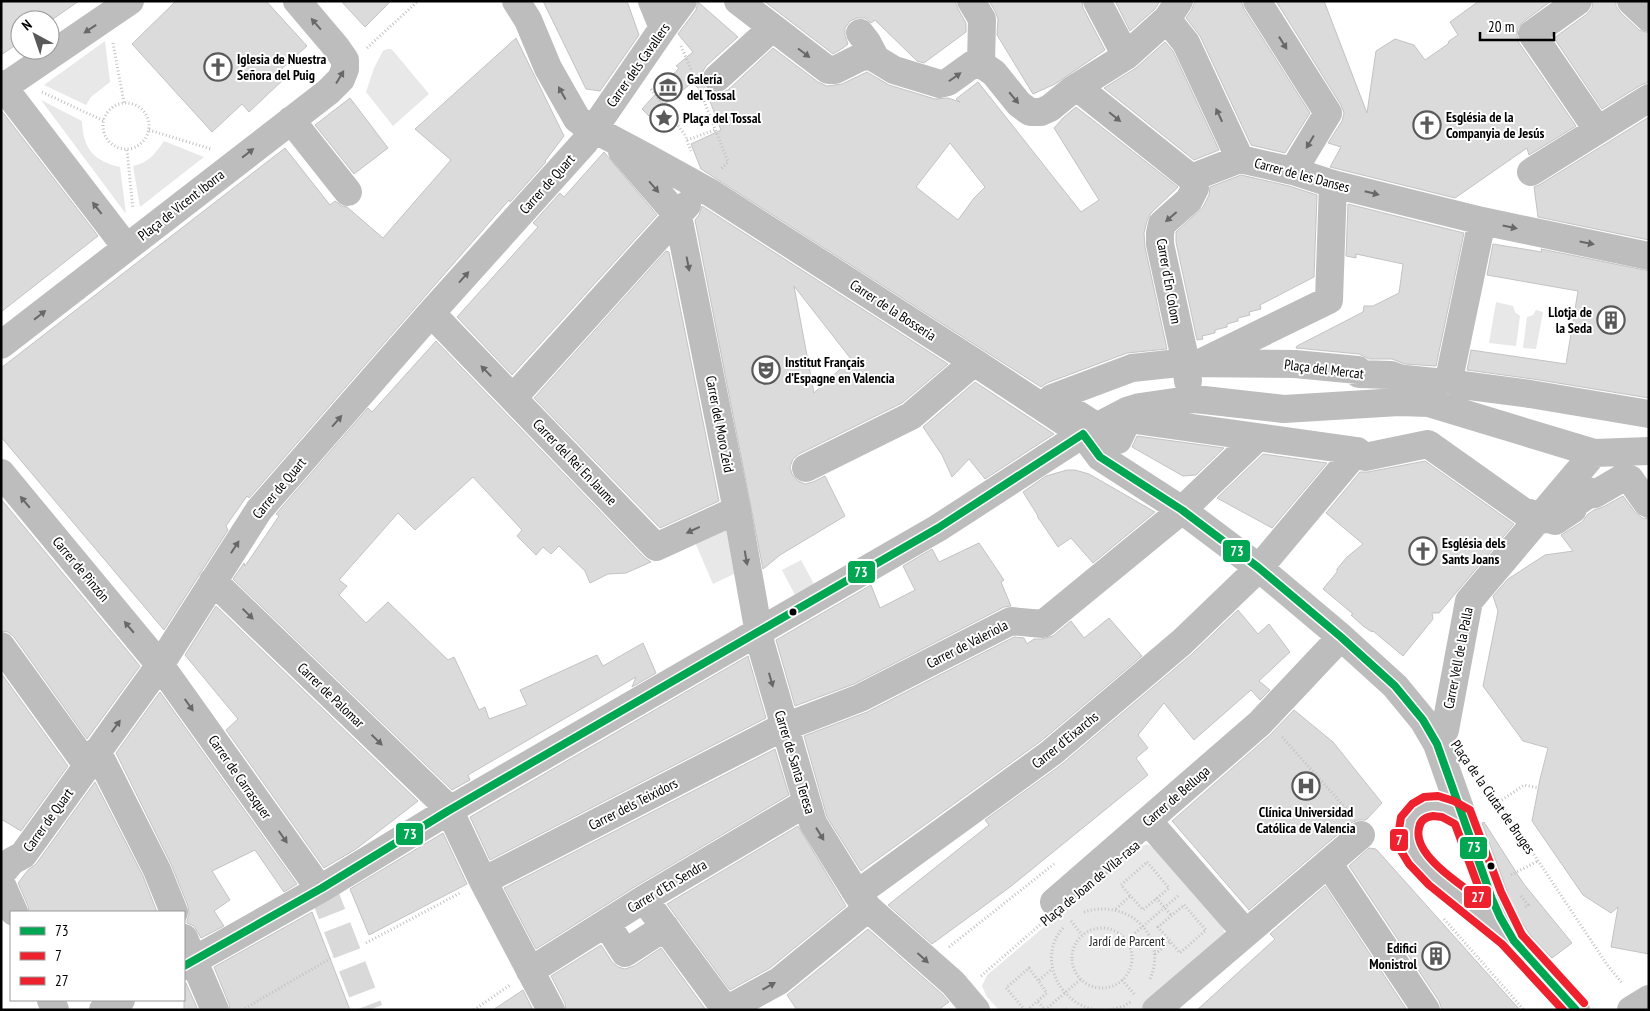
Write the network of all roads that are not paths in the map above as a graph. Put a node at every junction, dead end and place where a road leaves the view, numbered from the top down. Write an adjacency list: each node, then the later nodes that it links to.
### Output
1 (130, 1): 19 (street, Plaça de Vicent Iborra, one-way to 19)
2 (297, 1): 22 (street, Plaça de Vicent Iborra, one-way to 2)
3 (516, 1): 24 (street, one-way to 3)
4 (652, 1): 14 (street)
5 (682, 1): 14 (street, Carrer dels Cavallers)
6 (738, 1): 15 (street)
7 (1097, 1): 16 (street)
8 (1258, 1): 26 (street, one-way to 26)
9 (1578, 1): 23 (street)
10 (1631, 1): 13 (street)
11 (977, 10): 17 (street)
12 (1173, 10): 16 (street); 25 (street, one-way to 12)
13 (1649, 18)
14 (663, 28): 24 (street, Carrer dels Cavallers)
15 (772, 28): 17 (street, one-way to 17); 18 (street)
16 (1126, 56): 20 (street)
17 (981, 64): 20 (street, one-way to 20)
18 (705, 77)
19 (2, 87): 34 (street, Plaça de Vicent Iborra, one-way to 19)
20 (1077, 87): 28 (street, one-way to 28)
21 (1649, 98): 23 (street)
22 (291, 120): 31 (street); 34 (street, Plaça de Vicent Iborra, one-way to 22)
23 (1597, 129): 27 (street)
24 (602, 133): 30 (street); 32 (street, one-way to 32); 36 (street, Carrer de Quart, one-way to 24)
25 (1240, 159): 26 (street, Carrer de les Danses); 28 (street, Carrer de les Danses)
26 (1293, 171): 29 (street, Carrer de les Danses)
27 (1531, 172)
28 (1191, 178): 39 (street, Carrer d'En Colom, one-way to 39)
29 (1333, 184): 33 (street, Carrer de les Danses, one-way to 33); 39 (street)
30 (701, 188): 32 (street); 38 (street, Carrer de la Bosseria)
31 (348, 192)
32 (678, 216): 41 (street); 51 (street, Carrer del Moro Zeid, one-way to 51)
33 (1482, 221): 35 (street, Carrer de les Danses, one-way to 35); 40 (street)
34 (126, 247): 37 (street, one-way to 34)
35 (1649, 256)
36 (431, 313): 41 (street, Carrer del Rei En Jaume, one-way to 36); 55 (street, Carrer de Quart, one-way to 36)
37 (1, 345)
38 (974, 362): 43 (street, Carrer de la Bosseria); 48 (street)
39 (1186, 379): 40 (street, Plaça del Mercat); 43 (street, Plaça del Mercat); 43 (street, Plaça del Mercat); 47 (street, Plaça del Mercat)
40 (1449, 379): 42 (street, Plaça del Mercat)
41 (513, 398): 51 (street, Carrer del Rei En Jaume, one-way to 41)
42 (1649, 414)
43 (1090, 430): 44 (street, Plaça del Mercat); 52 (street, Plaça de la Ciutat de Bruges); 57 (street)
44 (1256, 438): 46 (street, Plaça del Mercat); 52 (street, Carrer de Valeriola)
45 (1649, 451): 47 (street, Plaça del Mercat)
46 (1357, 452): 53 (street, Plaça del Mercat); 54 (street, Carrer d'Eixarchs)
47 (1594, 453): 53 (street, Carrer Vell de la Palla)
48 (806, 468)
49 (1, 473): 59 (street, Carrer de Pinzón, one-way to 49)
50 (1649, 504): 53 (street)
51 (737, 510): 57 (street, Carrer del Moro Zeid, one-way to 57)
52 (1182, 510): 54 (street, Plaça de la Ciutat de Bruges); 60 (street, Carrer de Valeriola)
53 (1537, 520): 61 (street, Carrer Vell de la Palla)
54 (1259, 568): 56 (street, Plaça de la Ciutat de Bruges); 73 (street, Carrer d'Eixarchs)
55 (213, 580): 59 (street, Carrer de Quart); 64 (street, Carrer de Palomar, one-way to 64)
56 (1332, 629): 65 (street, Plaça de la Ciutat de Bruges); 66 (street, Carrer de Belluga)
57 (758, 632): 60 (street, Carrer de Santa Teresa, one-way to 60); 64 (street)
58 (1, 646): 62 (street)
59 (160, 665): 62 (street, Carrer de Quart, one-way to 59); 71 (street, Carrer de Carrasquer, one-way to 71)
60 (784, 727): 63 (street, Carrer de Santa Teresa); 70 (street, Carrer dels Teixidors)
61 (1445, 730)
62 (92, 758): 69 (street, Carrer de Quart); 75 (street)
63 (806, 803): 72 (street, Carrer d'En Sendra); 73 (street, Carrer de Santa Teresa, one-way to 73)
64 (448, 811): 70 (street, Carrer de Palomar); 71 (street)
65 (1463, 817): 80 (street, Plaça de la Ciutat de Bruges); 80 (street, Plaça de la Ciutat de Bruges)
66 (1148, 821): 76 (street, Carrer de Belluga); 79 (street)
67 (1361, 835): 68 (street)
68 (1328, 863): 79 (street); 92 (street)
69 (4, 869): 74 (street)
70 (483, 881): 82 (street, Carrer de Palomar)
71 (322, 888): 81 (street)
72 (644, 899): 77 (street, Carrer d'En Sendra); 78 (street)
73 (862, 901): 87 (street, Carrer de Santa Teresa, one-way to 87); 91 (street, Carrer d'Eixarchs, one-way to 73)
74 (14, 911)
75 (174, 911)
76 (1050, 911)
77 (606, 923): 78 (street); 82 (street, Carrer d'En Sendra)
78 (665, 927): 91 (street)
79 (1245, 932): 86 (street)
80 (1514, 941): 93 (street, Plaça de la Ciutat de Bruges)
81 (187, 955): 89 (street)
82 (522, 977): 90 (street, Carrer de Palomar)
83 (1628, 998): 84 (street)
84 (1649, 999)
85 (119, 1001): 88 (street)
86 (1149, 1001)
87 (961, 1004)
88 (103, 1010)
89 (215, 1010)
90 (550, 1010)
91 (726, 1010)
92 (1426, 1010)
93 (1576, 1010)

